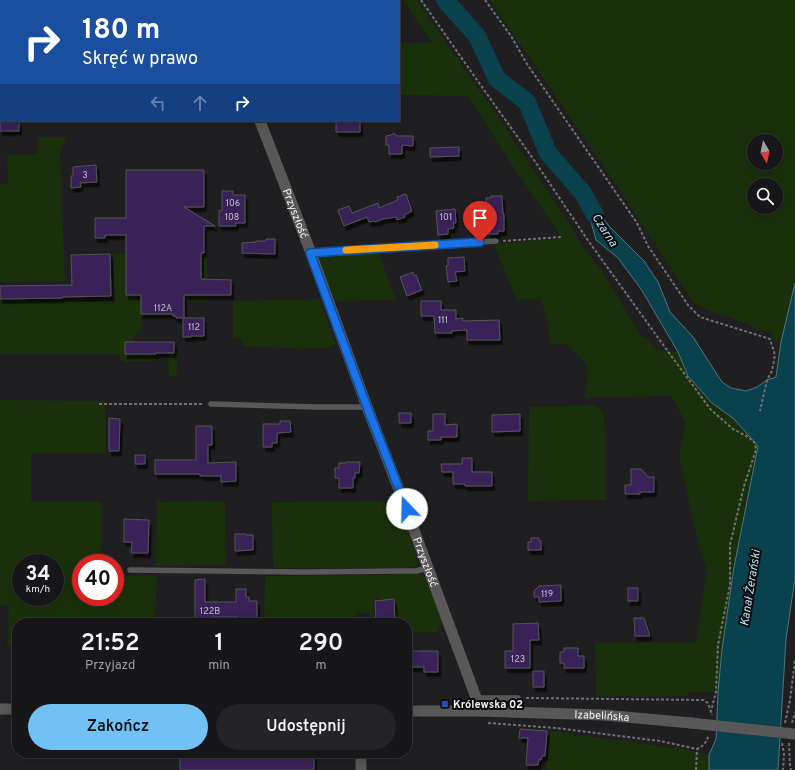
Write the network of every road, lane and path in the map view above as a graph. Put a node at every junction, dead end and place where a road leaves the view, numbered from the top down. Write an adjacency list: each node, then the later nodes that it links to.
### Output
1 (421, 0): 20 (path)
2 (485, 0): 10 (path)
3 (260, 122): 6 (street, Przyszłość)
4 (561, 237): 5 (path)
5 (496, 241): 6 (lane)
6 (310, 253): 9 (street, Przyszłość)
7 (99, 404): 8 (path)
8 (211, 404): 9 (lane)
9 (367, 407): 11 (street, Przyszłość)
10 (760, 411)
11 (428, 568): 12 (lane); 14 (street, Przyszłość)
12 (130, 570)
13 (795, 660): 21 (path)
14 (476, 698): 15 (lane); 19 (street, Przyszłość)
15 (518, 698)
16 (0, 709): 17 (street)
17 (12, 709)
18 (412, 711): 19 (street, Izabelińska)
19 (481, 711): 22 (street, Izabelińska, bridge)
20 (711, 711)
21 (783, 728)
22 (795, 734)
23 (782, 740): 28 (path)
24 (697, 749): 27 (path)
25 (361, 758): 26 (street)
26 (361, 770)
27 (696, 770)
28 (782, 770)

